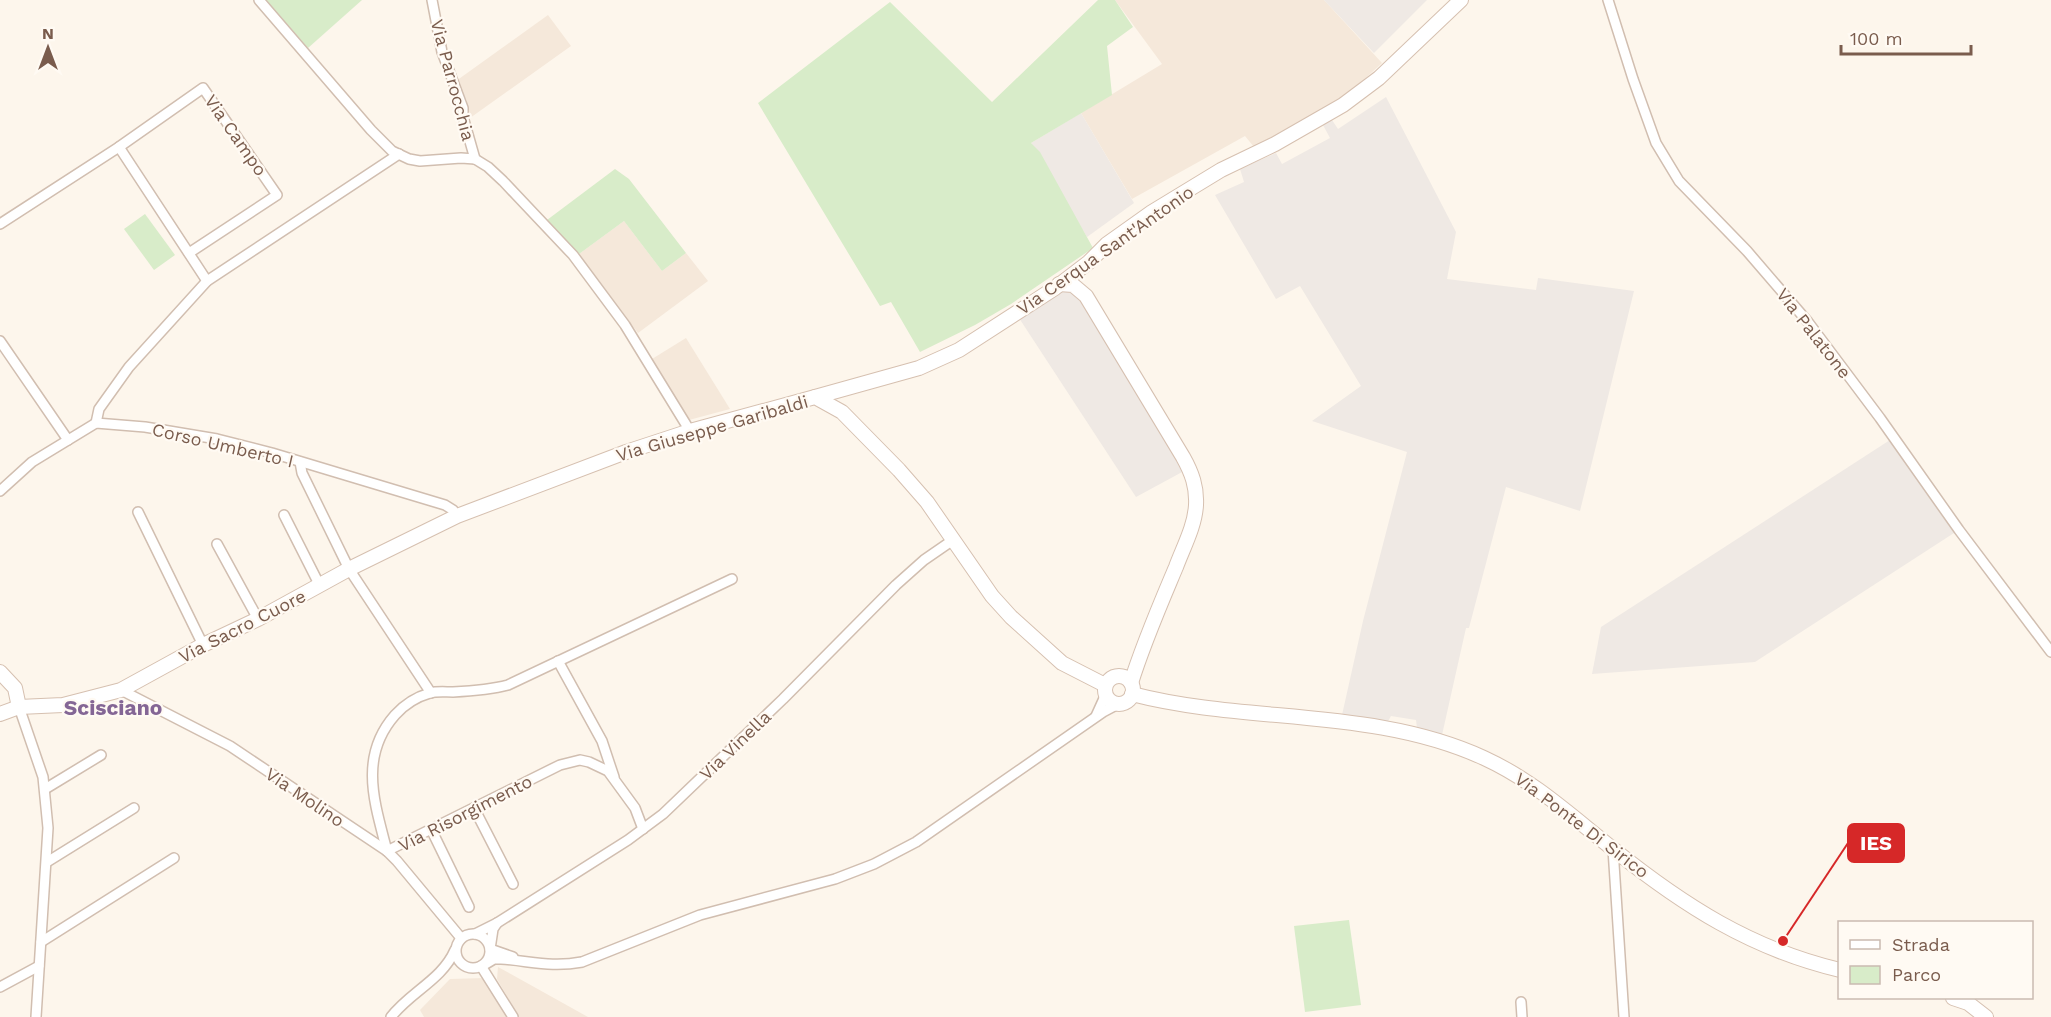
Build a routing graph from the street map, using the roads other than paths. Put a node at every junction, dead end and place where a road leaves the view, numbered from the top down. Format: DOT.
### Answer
graph roads {
  1 [pos="259,0"];
  2 [pos="432,0"];
  3 [pos="1461,0"];
  4 [pos="1608,0"];
  5 [pos="119,147"];
  6 [pos="399,154"];
  7 [pos="475,159"];
  8 [pos="0,224"];
  9 [pos="189,253"];
  10 [pos="1073,280"];
  11 [pos="207,281"];
  12 [pos="0,341"];
  13 [pos="815,397"];
  14 [pos="96,423"];
  15 [pos="690,431"];
  16 [pos="68,440"];
  17 [pos="300,462"];
  18 [pos="0,491"];
  19 [pos="138,512"];
  20 [pos="284,515"];
  21 [pos="457,516"];
  22 [pos="953,540"];
  23 [pos="217,544"];
  24 [pos="349,569"];
  25 [pos="732,579"];
  26 [pos="320,586"];
  27 [pos="258,619"];
  28 [pos="203,645"];
  29 [pos="2051,652"];
  30 [pos="1138,658"];
  31 [pos="558,660"];
  32 [pos="0,672"];
  33 [pos="1108,685"];
  34 [pos="1131,689"];
  35 [pos="121,690"];
  36 [pos="431,693"];
  37 [pos="1120,704"];
  38 [pos="19,707"];
  39 [pos="0,714"];
  40 [pos="1095,718"];
  41 [pos="101,754"];
  42 [pos="614,777"];
  43 [pos="45,789"];
  44 [pos="134,808"];
  45 [pos="474,808"];
  46 [pos="635,808"];
  47 [pos="656,819"];
  48 [pos="431,829"];
  49 [pos="643,829"];
  50 [pos="1612,849"];
  51 [pos="387,851"];
  52 [pos="174,858"];
  53 [pos="47,862"];
  54 [pos="513,884"];
  55 [pos="469,908"];
  56 [pos="497,923"];
  57 [pos="475,934"];
  58 [pos="461,939"];
  59 [pos="41,942"];
  60 [pos="490,949"];
  61 [pos="455,950"];
  62 [pos="528,963"];
  63 [pos="483,965"];
  64 [pos="39,966"];
  65 [pos="468,968"];
  66 [pos="1838,970"];
  67 [pos="436,976"];
  68 [pos="0,987"];
  69 [pos="1956,999"];
  70 [pos="1521,1002"];
  71 [pos="36,1017"];
  72 [pos="391,1017"];
  73 [pos="513,1017"];
  74 [pos="1522,1017"];
  75 [pos="1624,1017"];
  76 [pos="1986,1017"];
  1 -- 6 [label="street"];
  2 -- 7 [label="street, Via Parrocchia"];
  3 -- 10 [label="street, Via Cerqua Sant'Antonio"];
  4 -- 29 [label="street, Via Palatone"];
  5 -- 8 [label="street"];
  5 -- 9 [label="street"];
  5 -- 9 [label="street, Via Campo"];
  6 -- 7 [label="street"];
  6 -- 11 [label="street"];
  7 -- 15 [label="street"];
  9 -- 11 [label="street"];
  10 -- 13 [label="street, Via Cerqua Sant'Antonio"];
  10 -- 30 [label="street"];
  11 -- 14 [label="street"];
  12 -- 16 [label="street"];
  13 -- 15 [label="street, Via Giuseppe Garibaldi"];
  13 -- 22 [label="street, Via Giuseppe Garibaldi"];
  14 -- 16 [label="street"];
  14 -- 17 [label="street, Corso Umberto I"];
  15 -- 21 [label="street, Via Giuseppe Garibaldi"];
  16 -- 18 [label="street"];
  17 -- 21 [label="street, Corso Umberto I"];
  17 -- 24 [label="street"];
  19 -- 28 [label="street"];
  20 -- 26 [label="street"];
  21 -- 24 [label="street, Via Sacro Cuore"];
  22 -- 33 [label="street, Via Giuseppe Garibaldi"];
  22 -- 47 [label="street, Via Vinella"];
  23 -- 27 [label="street"];
  24 -- 26 [label="street, Via Sacro Cuore"];
  24 -- 36 [label="street"];
  25 -- 31 [label="street, Via Risorgimento"];
  26 -- 27 [label="street, Via Sacro Cuore"];
  27 -- 28 [label="street, Via Sacro Cuore"];
  28 -- 35 [label="street, Via Sacro Cuore"];
  30 -- 33 [label="street"];
  30 -- 34 [label="street"];
  31 -- 36 [label="street, Via Risorgimento"];
  31 -- 42 [label="street"];
  32 -- 38 [label="street"];
  33 -- 34 [label="street, Via Ponte Di Sirico"];
  33 -- 37 [label="street"];
  33 -- 40 [label="street"];
  34 -- 37 [label="street"];
  34 -- 50 [label="street, Via Ponte Di Sirico"];
  35 -- 38 [label="street, Via Sacro Cuore"];
  35 -- 51 [label="street, Via Molino"];
  36 -- 51 [label="street, Via Risorgimento"];
  37 -- 40 [label="street"];
  38 -- 39 [label="street, Via Sacro Cuore"];
  38 -- 43 [label="street"];
  40 -- 62 [label="street"];
  41 -- 43 [label="street"];
  42 -- 45 [label="street, Via Risorgimento"];
  42 -- 46 [label="street, Via Risorgimento"];
  43 -- 53 [label="street"];
  44 -- 53 [label="street"];
  45 -- 48 [label="street, Via Risorgimento"];
  45 -- 54 [label="street"];
  46 -- 47 [label="street"];
  46 -- 49 [label="street"];
  47 -- 49 [label="street, Via Vinella"];
  48 -- 51 [label="street, Via Risorgimento"];
  48 -- 55 [label="street"];
  49 -- 56 [label="street, Via Vinella"];
  50 -- 66 [label="street, Via Ponte Di Sirico"];
  50 -- 75 [label="street"];
  51 -- 58 [label="street, Via Molino"];
  52 -- 59 [label="street"];
  53 -- 59 [label="street"];
  56 -- 57 [label="street, Via Vinella"];
  56 -- 60 [label="street"];
  57 -- 58 [label="street"];
  57 -- 60 [label="street"];
  58 -- 61 [label="street"];
  59 -- 64 [label="street"];
  60 -- 62 [label="street"];
  60 -- 63 [label="street"];
  61 -- 65 [label="street"];
  61 -- 67 [label="street"];
  62 -- 63 [label="street"];
  63 -- 65 [label="street"];
  63 -- 73 [label="street"];
  64 -- 68 [label="street"];
  64 -- 71 [label="street"];
  65 -- 67 [label="street"];
  67 -- 72 [label="street"];
  69 -- 76 [label="street"];
  70 -- 74 [label="street"];
}
